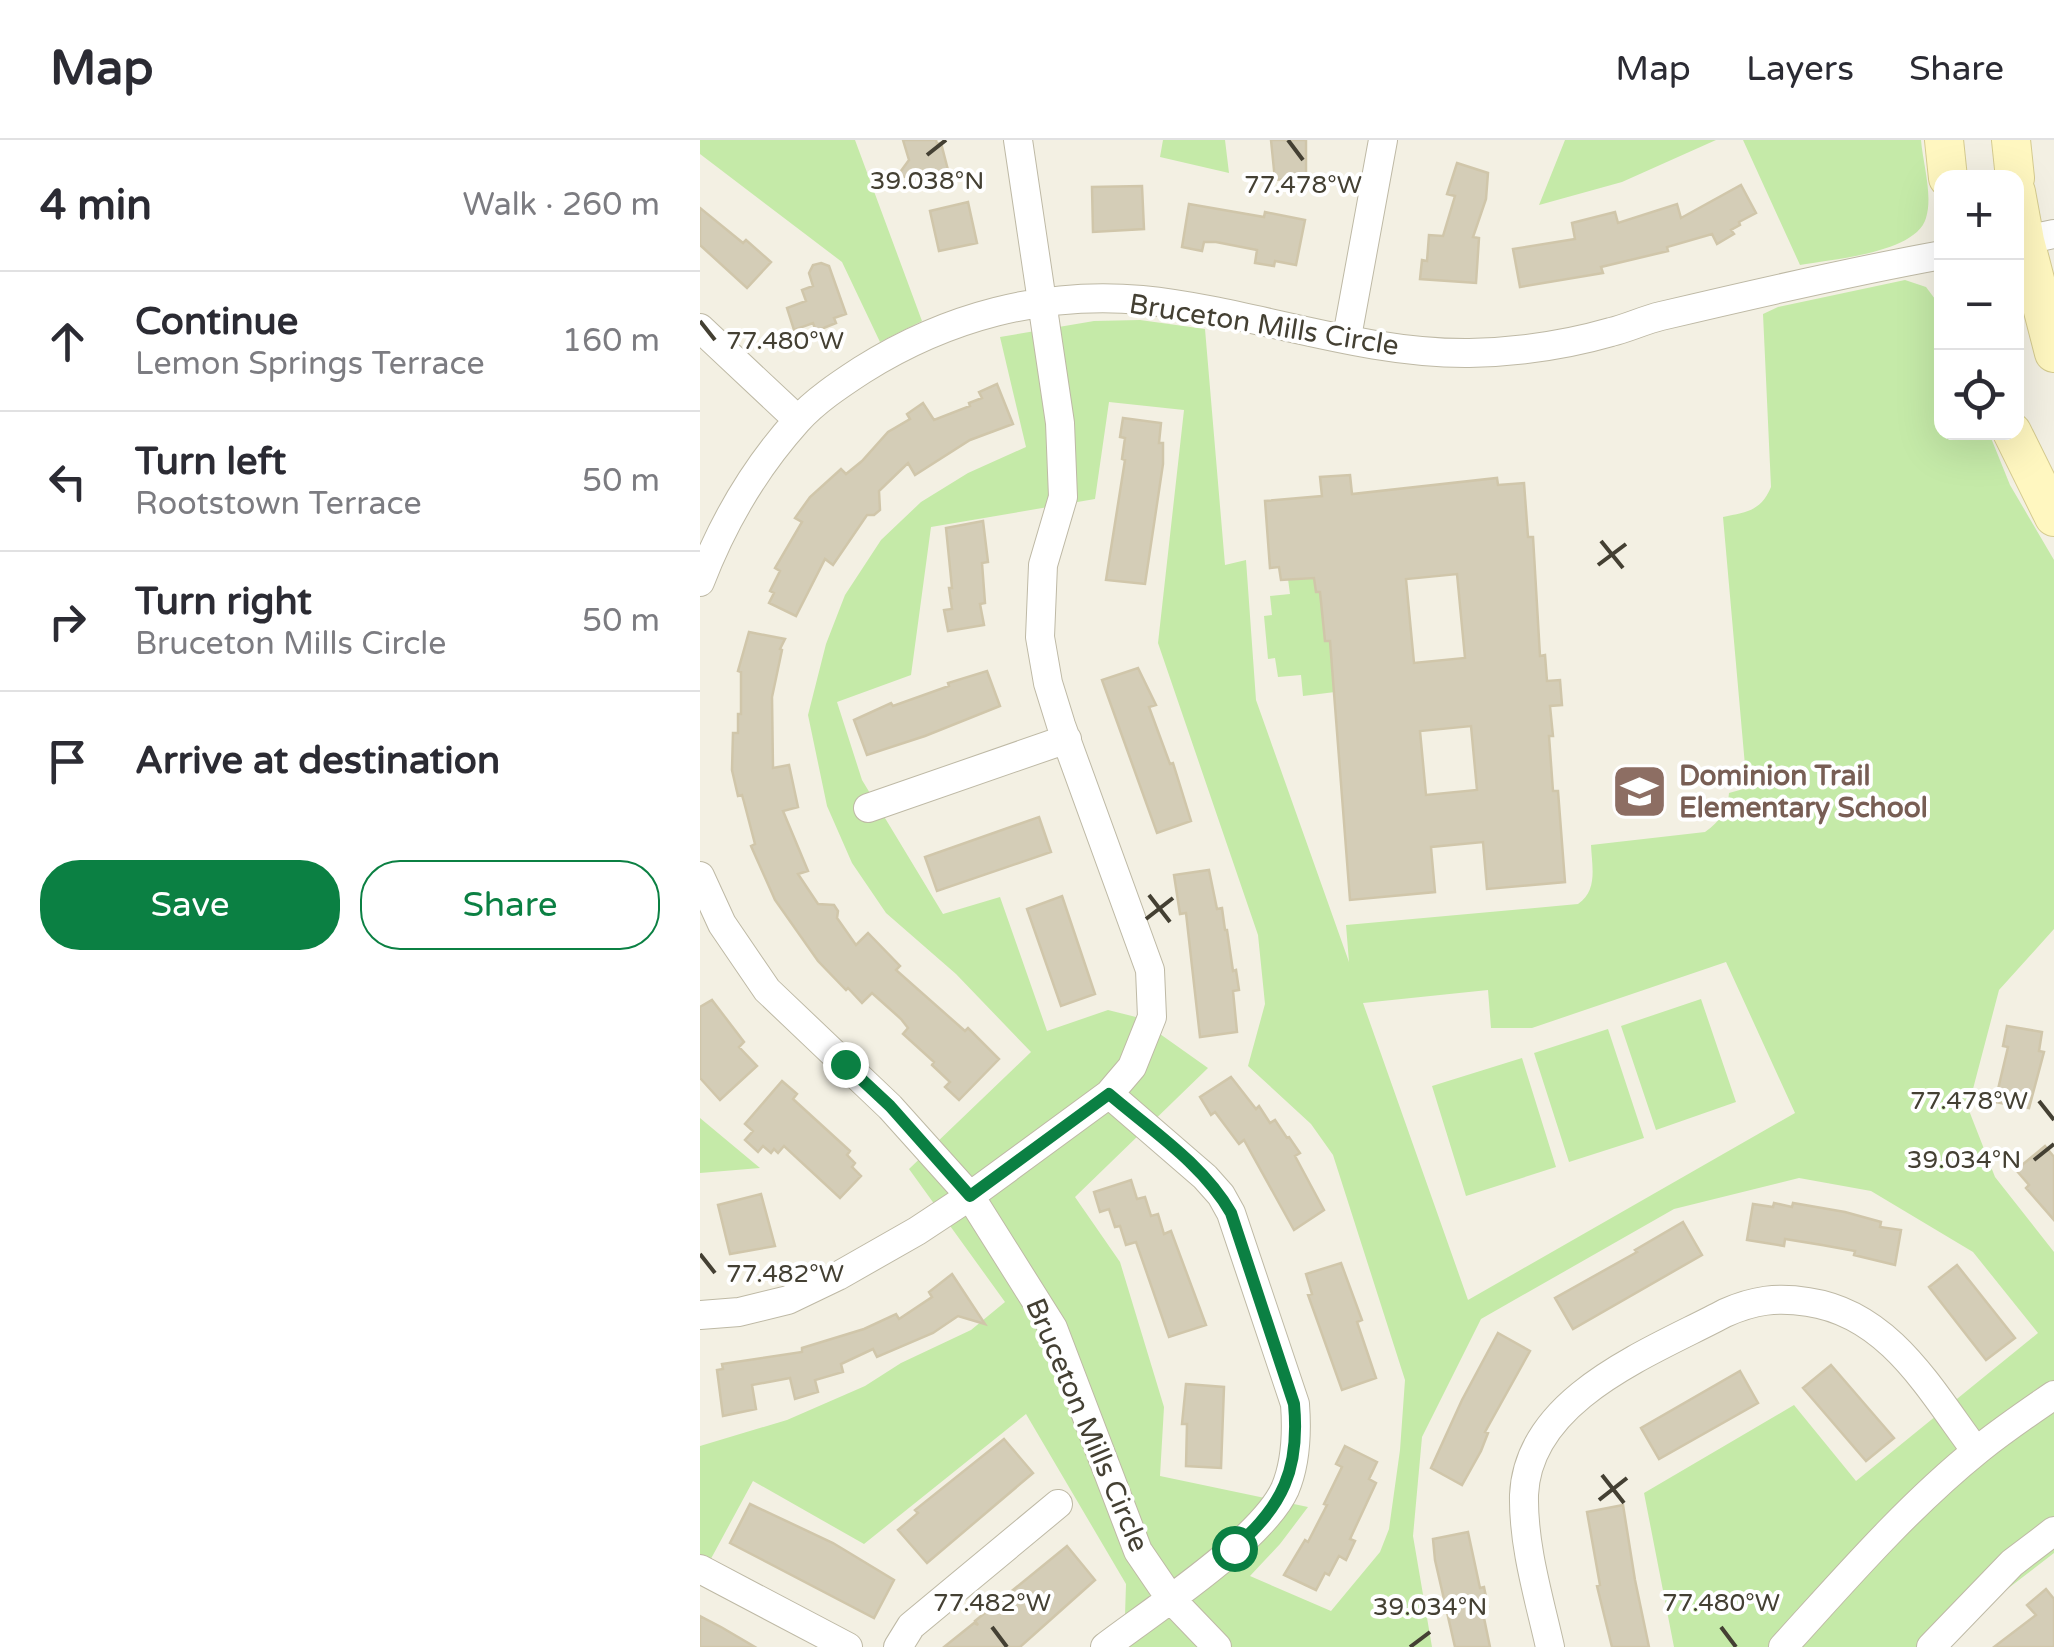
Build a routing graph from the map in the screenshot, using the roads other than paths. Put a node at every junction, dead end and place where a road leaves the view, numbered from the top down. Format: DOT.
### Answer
graph roads {
  1 [pos="1018,140"];
  2 [pos="1383,140"];
  3 [pos="1944,140"];
  4 [pos="2012,140"];
  5 [pos="1947,170"];
  6 [pos="2014,170"];
  7 [pos="2032,239"];
  8 [pos="1934,257"];
  9 [pos="1043,301"];
  10 [pos="700,328"];
  11 [pos="1347,337"];
  12 [pos="2054,353"];
  13 [pos="798,420"];
  14 [pos="2016,440"];
  15 [pos="2054,517"];
  16 [pos="700,582"];
  17 [pos="1067,738"];
  18 [pos="868,808"];
  19 [pos="700,876"];
  20 [pos="1109,1094"];
  21 [pos="970,1196"];
  22 [pos="700,1315"];
  23 [pos="2054,1395"];
  24 [pos="1976,1451"];
  25 [pos="1058,1504"];
  26 [pos="2054,1531"];
  27 [pos="700,1569"];
  28 [pos="1170,1598"];
  29 [pos="848,1647"];
  30 [pos="898,1647"];
  31 [pos="1105,1647"];
  32 [pos="1217,1647"];
  33 [pos="1550,1647"];
  34 [pos="1783,1647"];
  35 [pos="1932,1647"];
  1 -- 9 [label="street"];
  2 -- 11 [label="street"];
  3 -- 5 [label="main road"];
  4 -- 6 [label="main road"];
  7 -- 12 [label="main road"];
  8 -- 11 [label="street, Bruceton Mills Circle"];
  9 -- 11 [label="street, Bruceton Mills Circle"];
  9 -- 13 [label="street, Bruceton Mills Circle"];
  9 -- 17 [label="street"];
  10 -- 13 [label="street"];
  13 -- 16 [label="street, Bruceton Mills Circle"];
  14 -- 15 [label="main road"];
  17 -- 18 [label="street"];
  17 -- 20 [label="street"];
  19 -- 21 [label="street, Bruceton Mills Circle"];
  20 -- 21 [label="street"];
  20 -- 28 [label="street"];
  21 -- 22 [label="street"];
  21 -- 28 [label="street, Bruceton Mills Circle"];
  23 -- 24 [label="street"];
  24 -- 33 [label="street"];
  24 -- 34 [label="street"];
  25 -- 30 [label="street"];
  26 -- 35 [label="street"];
  27 -- 29 [label="street"];
  28 -- 31 [label="street"];
  28 -- 32 [label="street, Bruceton Mills Circle"];
}
